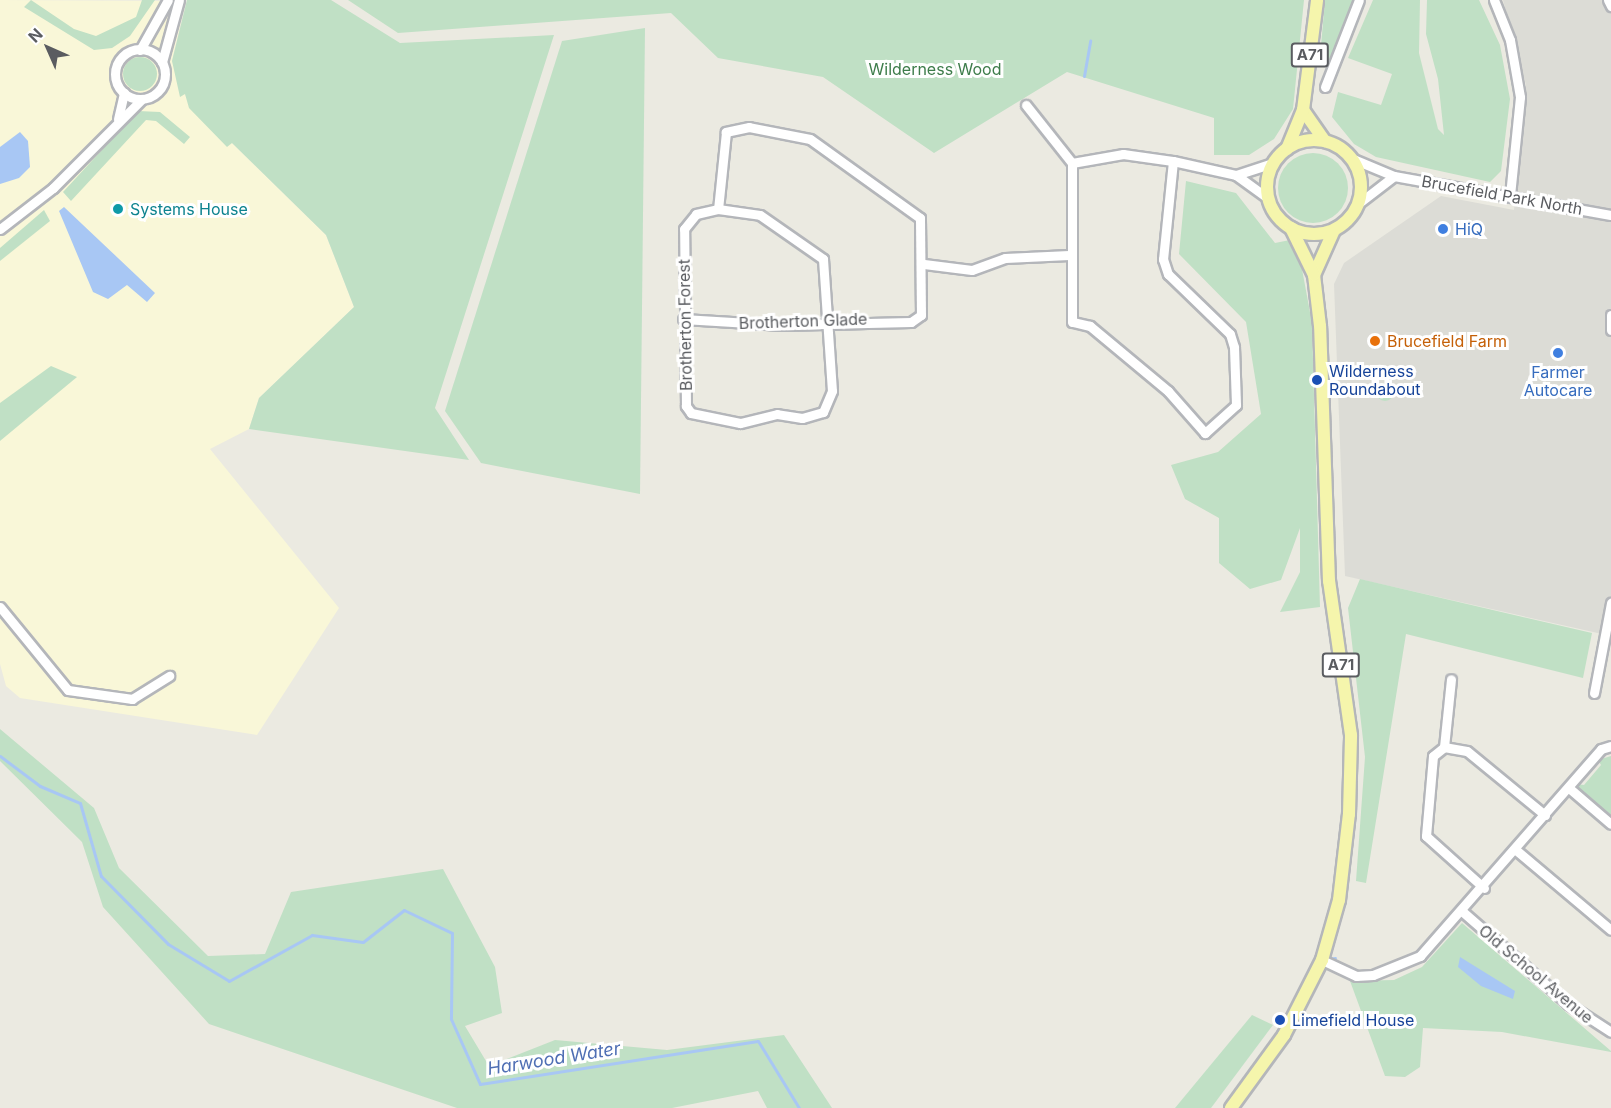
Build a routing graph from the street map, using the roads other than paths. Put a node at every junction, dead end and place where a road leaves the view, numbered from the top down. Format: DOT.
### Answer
graph roads {
  1 [pos="168,0"];
  2 [pos="179,0"];
  3 [pos="1317,0"];
  4 [pos="1359,0"];
  5 [pos="1494,0"];
  6 [pos="1608,0"];
  7 [pos="1611,6"];
  8 [pos="140,50"];
  9 [pos="162,62"];
  10 [pos="1325,87"];
  11 [pos="124,93"];
  12 [pos="142,99"];
  13 [pos="1026,105"];
  14 [pos="1303,110"];
  15 [pos="117,121"];
  16 [pos="1059,128"];
  17 [pos="1048,133"];
  18 [pos="1325,141"];
  19 [pos="1287,148"];
  20 [pos="1353,159"];
  21 [pos="1173,161"];
  22 [pos="1072,163"];
  23 [pos="1274,163"];
  24 [pos="1236,175"];
  25 [pos="1394,176"];
  26 [pos="1510,195"];
  27 [pos="1269,198"];
  28 [pos="1359,203"];
  29 [pos="718,209"];
  30 [pos="1611,215"];
  31 [pos="1291,228"];
  32 [pos="0,230"];
  33 [pos="1334,230"];
  34 [pos="1069,255"];
  35 [pos="924,264"];
  36 [pos="1314,275"];
  37 [pos="1611,315"];
  38 [pos="683,318"];
  39 [pos="830,322"];
  40 [pos="1611,330"];
  41 [pos="1611,603"];
  42 [pos="0,607"];
  43 [pos="169,676"];
  44 [pos="1451,679"];
  45 [pos="1594,693"];
  46 [pos="1611,746"];
  47 [pos="1444,747"];
  48 [pos="1569,788"];
  49 [pos="1545,815"];
  50 [pos="1611,824"];
  51 [pos="1516,850"];
  52 [pos="1484,888"];
  53 [pos="1464,912"];
  54 [pos="1611,930"];
  55 [pos="1322,960"];
  56 [pos="1611,1032"];
  57 [pos="1231,1108"];
  1 -- 8 [label="street"];
  2 -- 9 [label="street"];
  3 -- 14 [label="main road, A71"];
  4 -- 10 [label="street"];
  5 -- 26 [label="street"];
  6 -- 7 [label="street"];
  8 -- 9 [label="street"];
  8 -- 11 [label="street"];
  9 -- 12 [label="street"];
  11 -- 12 [label="street"];
  11 -- 15 [label="street"];
  12 -- 15 [label="street"];
  13 -- 17 [label="street"];
  14 -- 18 [label="main road"];
  14 -- 19 [label="main road, A71"];
  15 -- 32 [label="street"];
  16 -- 17 [label="street"];
  17 -- 22 [label="street"];
  18 -- 19 [label="main road"];
  18 -- 20 [label="main road"];
  19 -- 23 [label="main road, A71"];
  20 -- 25 [label="street, Brucefield Park North"];
  20 -- 28 [label="main road"];
  21 -- 22 [label="street"];
  21 -- 24 [label="street"];
  21 -- 34 [label="street"];
  22 -- 34 [label="street"];
  23 -- 24 [label="street"];
  23 -- 27 [label="main road"];
  24 -- 27 [label="street"];
  25 -- 26 [label="street, Brucefield Park North"];
  25 -- 28 [label="street"];
  26 -- 30 [label="street, Brucefield Park North"];
  27 -- 31 [label="main road, A71"];
  28 -- 33 [label="main road, A71"];
  29 -- 35 [label="street"];
  29 -- 38 [label="street, Brotherton Forest"];
  29 -- 39 [label="street"];
  31 -- 33 [label="main road"];
  31 -- 36 [label="main road, A71"];
  33 -- 36 [label="main road, A71"];
  34 -- 35 [label="street"];
  35 -- 39 [label="street, Brotherton Glade"];
  36 -- 55 [label="main road, A71"];
  37 -- 40 [label="street"];
  38 -- 39 [label="street, Brotherton Glade"];
  38 -- 39 [label="street, Brotherton Forest"];
  41 -- 45 [label="street"];
  42 -- 43 [label="street"];
  44 -- 47 [label="street"];
  46 -- 48 [label="street, Old School Avenue"];
  47 -- 49 [label="street"];
  47 -- 52 [label="street"];
  48 -- 49 [label="street, Old School Avenue"];
  48 -- 50 [label="street"];
  49 -- 51 [label="street, Old School Avenue"];
  51 -- 52 [label="street, Old School Avenue"];
  51 -- 54 [label="street"];
  52 -- 53 [label="street, Old School Avenue"];
  53 -- 55 [label="street, Old School Avenue"];
  53 -- 56 [label="street, Old School Avenue"];
  55 -- 57 [label="main road, A71"];
}
